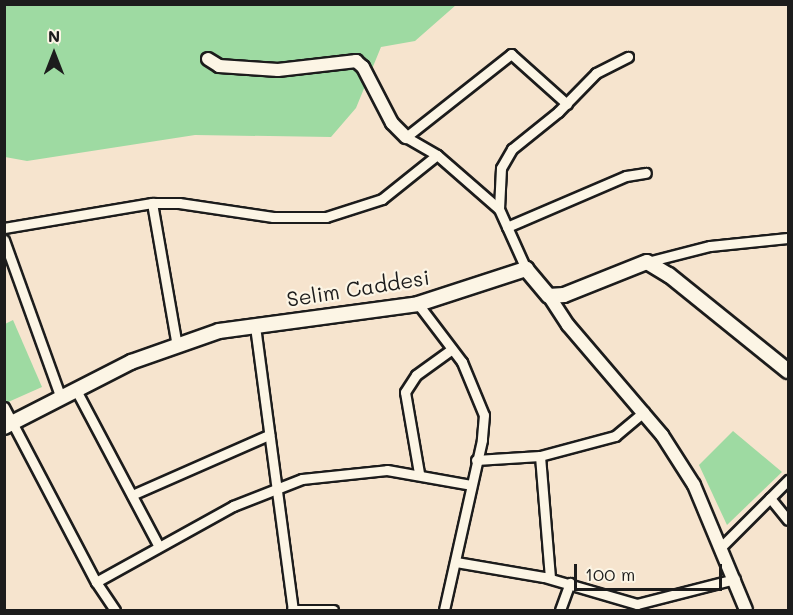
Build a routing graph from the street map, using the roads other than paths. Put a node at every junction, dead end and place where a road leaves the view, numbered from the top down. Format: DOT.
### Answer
graph roads {
  1 [pos="628,57"];
  2 [pos="208,59"];
  3 [pos="567,104"];
  4 [pos="406,137"];
  5 [pos="437,155"];
  6 [pos="646,173"];
  7 [pos="152,203"];
  8 [pos="499,209"];
  9 [pos="507,227"];
  10 [pos="4,228"];
  11 [pos="789,238"];
  12 [pos="4,240"];
  13 [pos="647,262"];
  14 [pos="526,269"];
  15 [pos="549,296"];
  16 [pos="418,304"];
  17 [pos="255,326"];
  18 [pos="177,346"];
  19 [pos="452,349"];
  20 [pos="789,371"];
  21 [pos="76,390"];
  22 [pos="61,398"];
  23 [pos="4,406"];
  24 [pos="644,412"];
  25 [pos="8,425"];
  26 [pos="269,435"];
  27 [pos="540,456"];
  28 [pos="476,460"];
  29 [pos="419,473"];
  30 [pos="789,480"];
  31 [pos="471,485"];
  32 [pos="276,491"];
  33 [pos="132,495"];
  34 [pos="770,498"];
  35 [pos="789,520"];
  36 [pos="158,546"];
  37 [pos="721,547"];
  38 [pos="456,562"];
  39 [pos="550,578"];
  40 [pos="735,579"];
  41 [pos="96,582"];
  42 [pos="570,583"];
  43 [pos="614,600"];
  44 [pos="638,607"];
  45 [pos="115,610"];
  46 [pos="293,610"];
  47 [pos="333,610"];
  48 [pos="444,610"];
  49 [pos="560,610"];
  50 [pos="610,610"];
  51 [pos="746,610"];
  1 -- 3 [label="street"];
  2 -- 4 [label="street"];
  3 -- 4 [label="street"];
  3 -- 8 [label="street"];
  4 -- 5 [label="street"];
  5 -- 7 [label="street"];
  5 -- 8 [label="street"];
  6 -- 9 [label="street"];
  7 -- 10 [label="street"];
  7 -- 18 [label="street"];
  8 -- 9 [label="street"];
  9 -- 14 [label="street"];
  11 -- 13 [label="street"];
  12 -- 22 [label="street"];
  13 -- 15 [label="main road"];
  13 -- 20 [label="main road"];
  14 -- 15 [label="main road"];
  14 -- 16 [label="main road, Selim Caddesi"];
  15 -- 24 [label="street"];
  16 -- 17 [label="main road, Selim Caddesi"];
  16 -- 19 [label="street"];
  17 -- 18 [label="main road, Selim Caddesi"];
  17 -- 26 [label="street"];
  18 -- 21 [label="main road, Selim Caddesi"];
  19 -- 28 [label="street"];
  19 -- 29 [label="street"];
  21 -- 22 [label="main road, Selim Caddesi"];
  21 -- 33 [label="street"];
  22 -- 25 [label="main road, Selim Caddesi"];
  23 -- 25 [label="street"];
  24 -- 27 [label="street"];
  24 -- 37 [label="street"];
  25 -- 41 [label="street"];
  26 -- 32 [label="street"];
  26 -- 33 [label="street"];
  27 -- 28 [label="street"];
  27 -- 39 [label="street"];
  28 -- 31 [label="street"];
  29 -- 31 [label="street"];
  29 -- 32 [label="street"];
  30 -- 34 [label="street"];
  31 -- 38 [label="street"];
  32 -- 36 [label="street"];
  32 -- 46 [label="street"];
  33 -- 36 [label="street"];
  34 -- 35 [label="street"];
  34 -- 37 [label="street"];
  36 -- 41 [label="street"];
  37 -- 40 [label="street"];
  38 -- 39 [label="street"];
  38 -- 48 [label="street"];
  39 -- 42 [label="street"];
  40 -- 44 [label="street"];
  40 -- 51 [label="street"];
  41 -- 45 [label="street"];
  42 -- 43 [label="street"];
  42 -- 49 [label="street"];
  43 -- 44 [label="street"];
  43 -- 50 [label="street"];
  46 -- 47 [label="street"];
}
